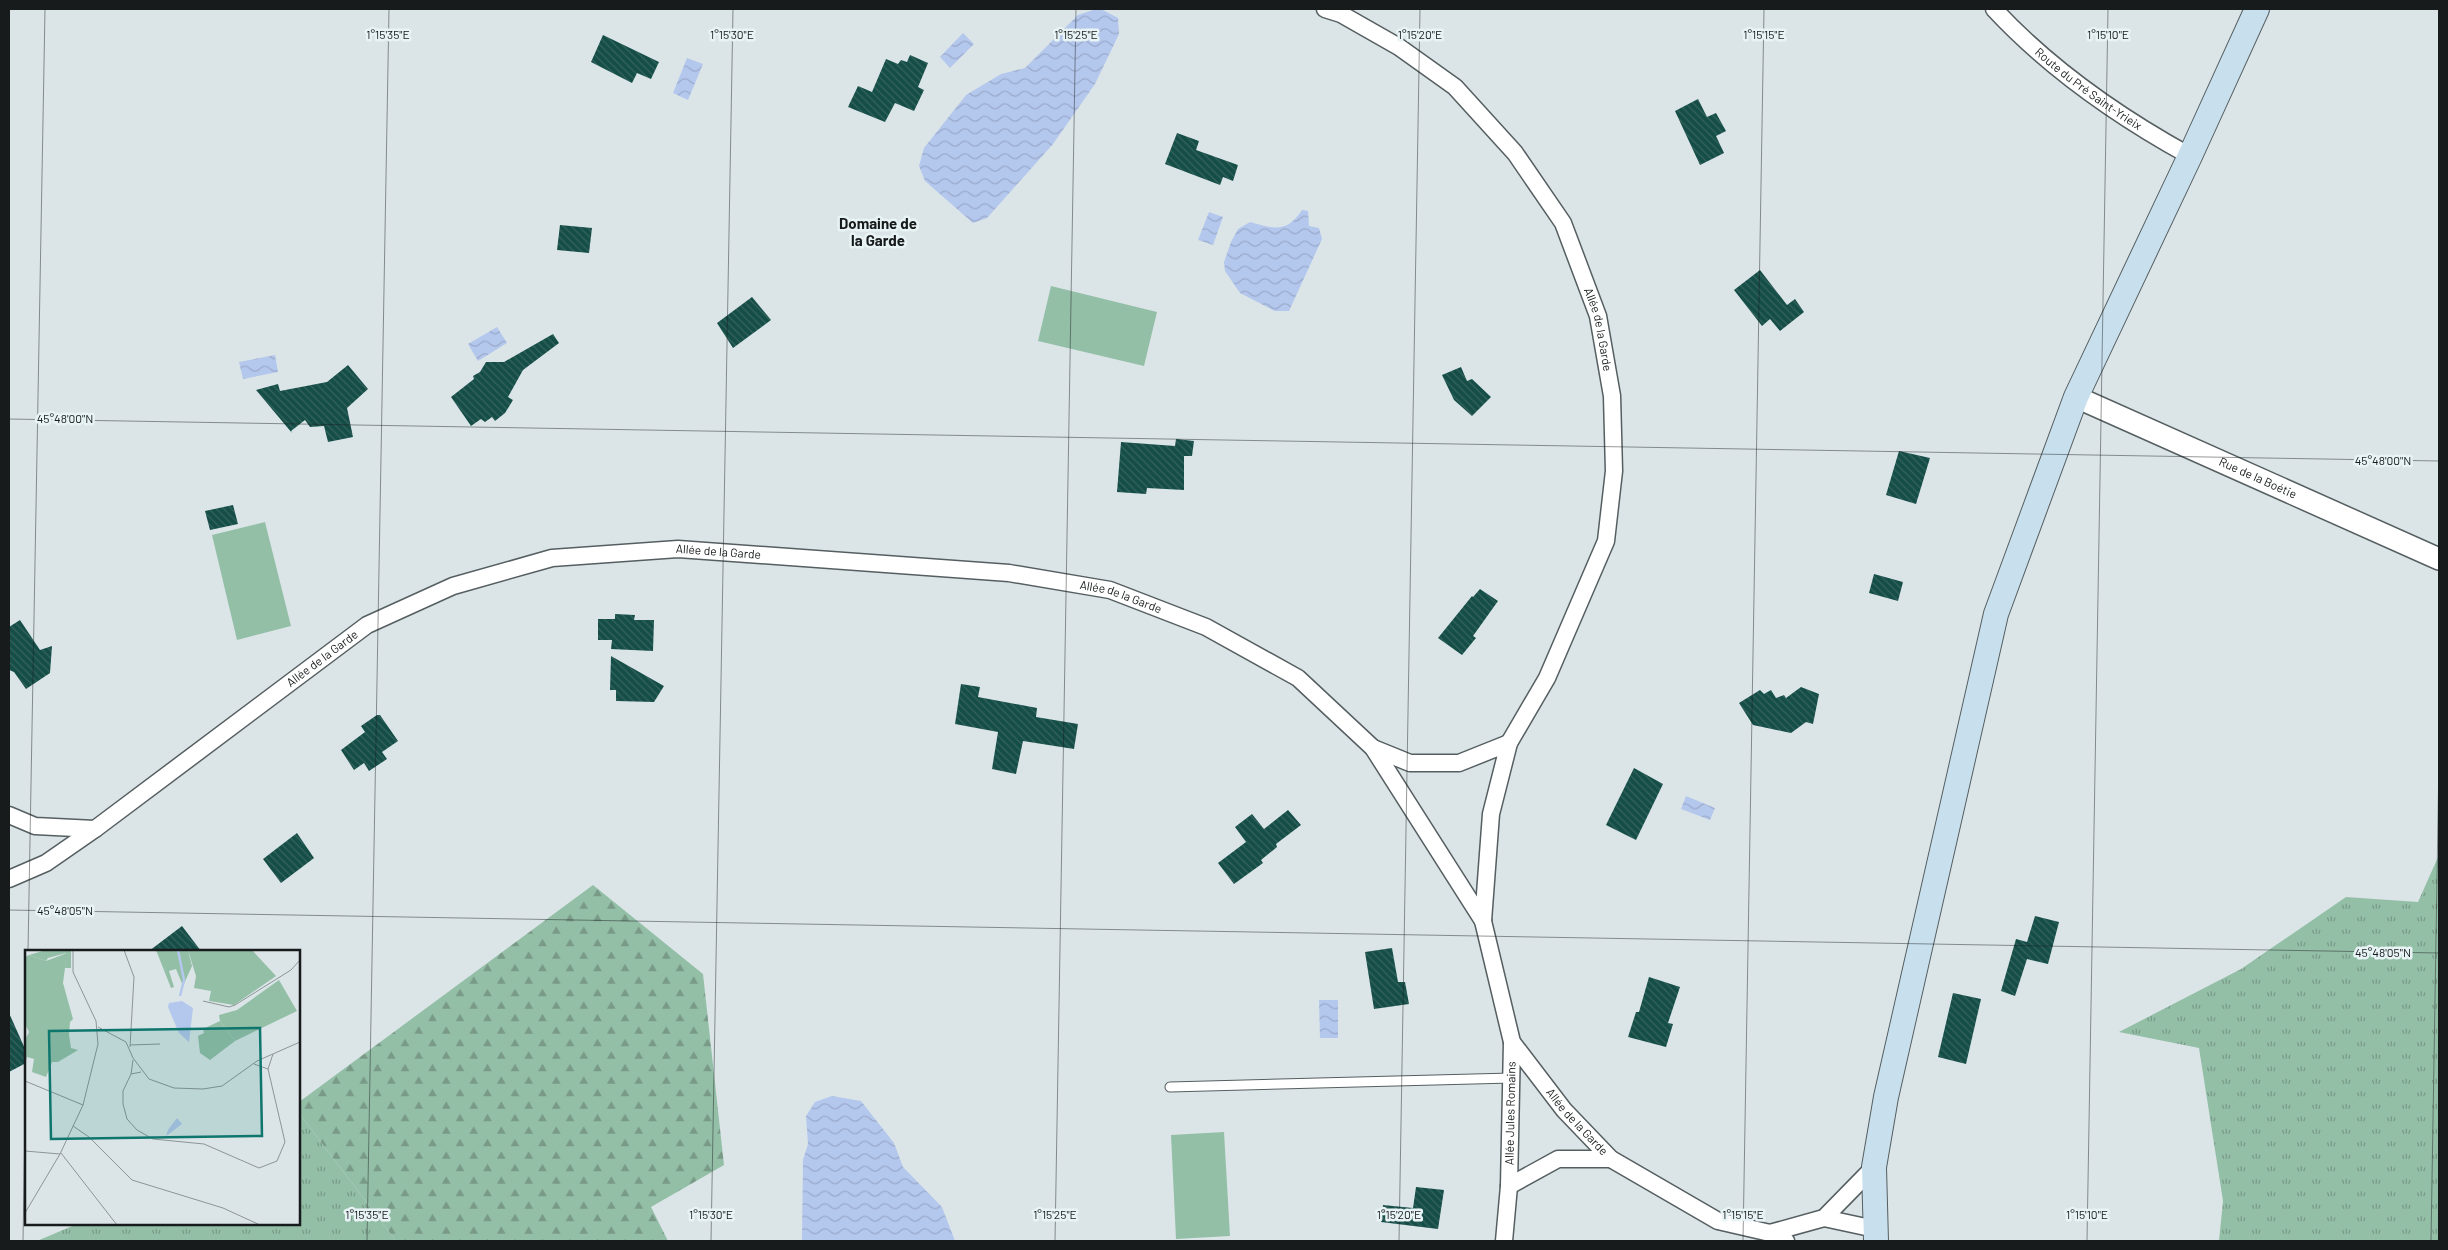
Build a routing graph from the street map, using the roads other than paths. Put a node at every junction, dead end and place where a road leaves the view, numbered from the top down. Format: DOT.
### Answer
graph roads {
  1 [pos="1325,9"];
  2 [pos="1994,9"];
  3 [pos="2257,9"];
  4 [pos="2190,156"];
  5 [pos="2076,397"];
  6 [pos="2439,559"];
  7 [pos="1509,742"];
  8 [pos="1373,748"];
  9 [pos="9,815"];
  10 [pos="95,829"];
  11 [pos="9,879"];
  12 [pos="1483,921"];
  13 [pos="1512,1042"];
  14 [pos="1512,1078"];
  15 [pos="1170,1087"];
  16 [pos="1611,1159"];
  17 [pos="1874,1167"];
  18 [pos="1509,1186"];
  19 [pos="1824,1218"];
  20 [pos="1770,1232"];
  21 [pos="1875,1235"];
  22 [pos="1504,1241"];
  23 [pos="1786,1241"];
  1 -- 7 [label="street, Allée de la Garde"];
  2 -- 4 [label="street, Route du Pré Saint-Yrieix"];
  3 -- 4 [label="main road"];
  4 -- 5 [label="main road"];
  5 -- 6 [label="street, Rue de la Boétie"];
  5 -- 17 [label="main road"];
  7 -- 8 [label="street, Allée de la Garde"];
  7 -- 12 [label="street, Allée de la Garde"];
  8 -- 10 [label="street, Allée de la Garde"];
  8 -- 12 [label="street, Allée de la Garde"];
  9 -- 10 [label="street"];
  10 -- 11 [label="street, Allée de la Garde"];
  12 -- 13 [label="street, Allée de la Garde"];
  13 -- 14 [label="street, Allée Jules Romains"];
  13 -- 16 [label="street, Allée de la Garde"];
  14 -- 15 [label="lane"];
  14 -- 18 [label="street, Allée Jules Romains"];
  16 -- 18 [label="street, Allée Jules Romains"];
  16 -- 20 [label="street, Allée de la Garde"];
  17 -- 19 [label="street"];
  17 -- 21 [label="main road"];
  18 -- 22 [label="street, Allée Jules Romains"];
  19 -- 20 [label="street, Allée de la Garde"];
  19 -- 21 [label="street, Allée de la Garde"];
  20 -- 23 [label="street, Allée de la Garde"];
}
